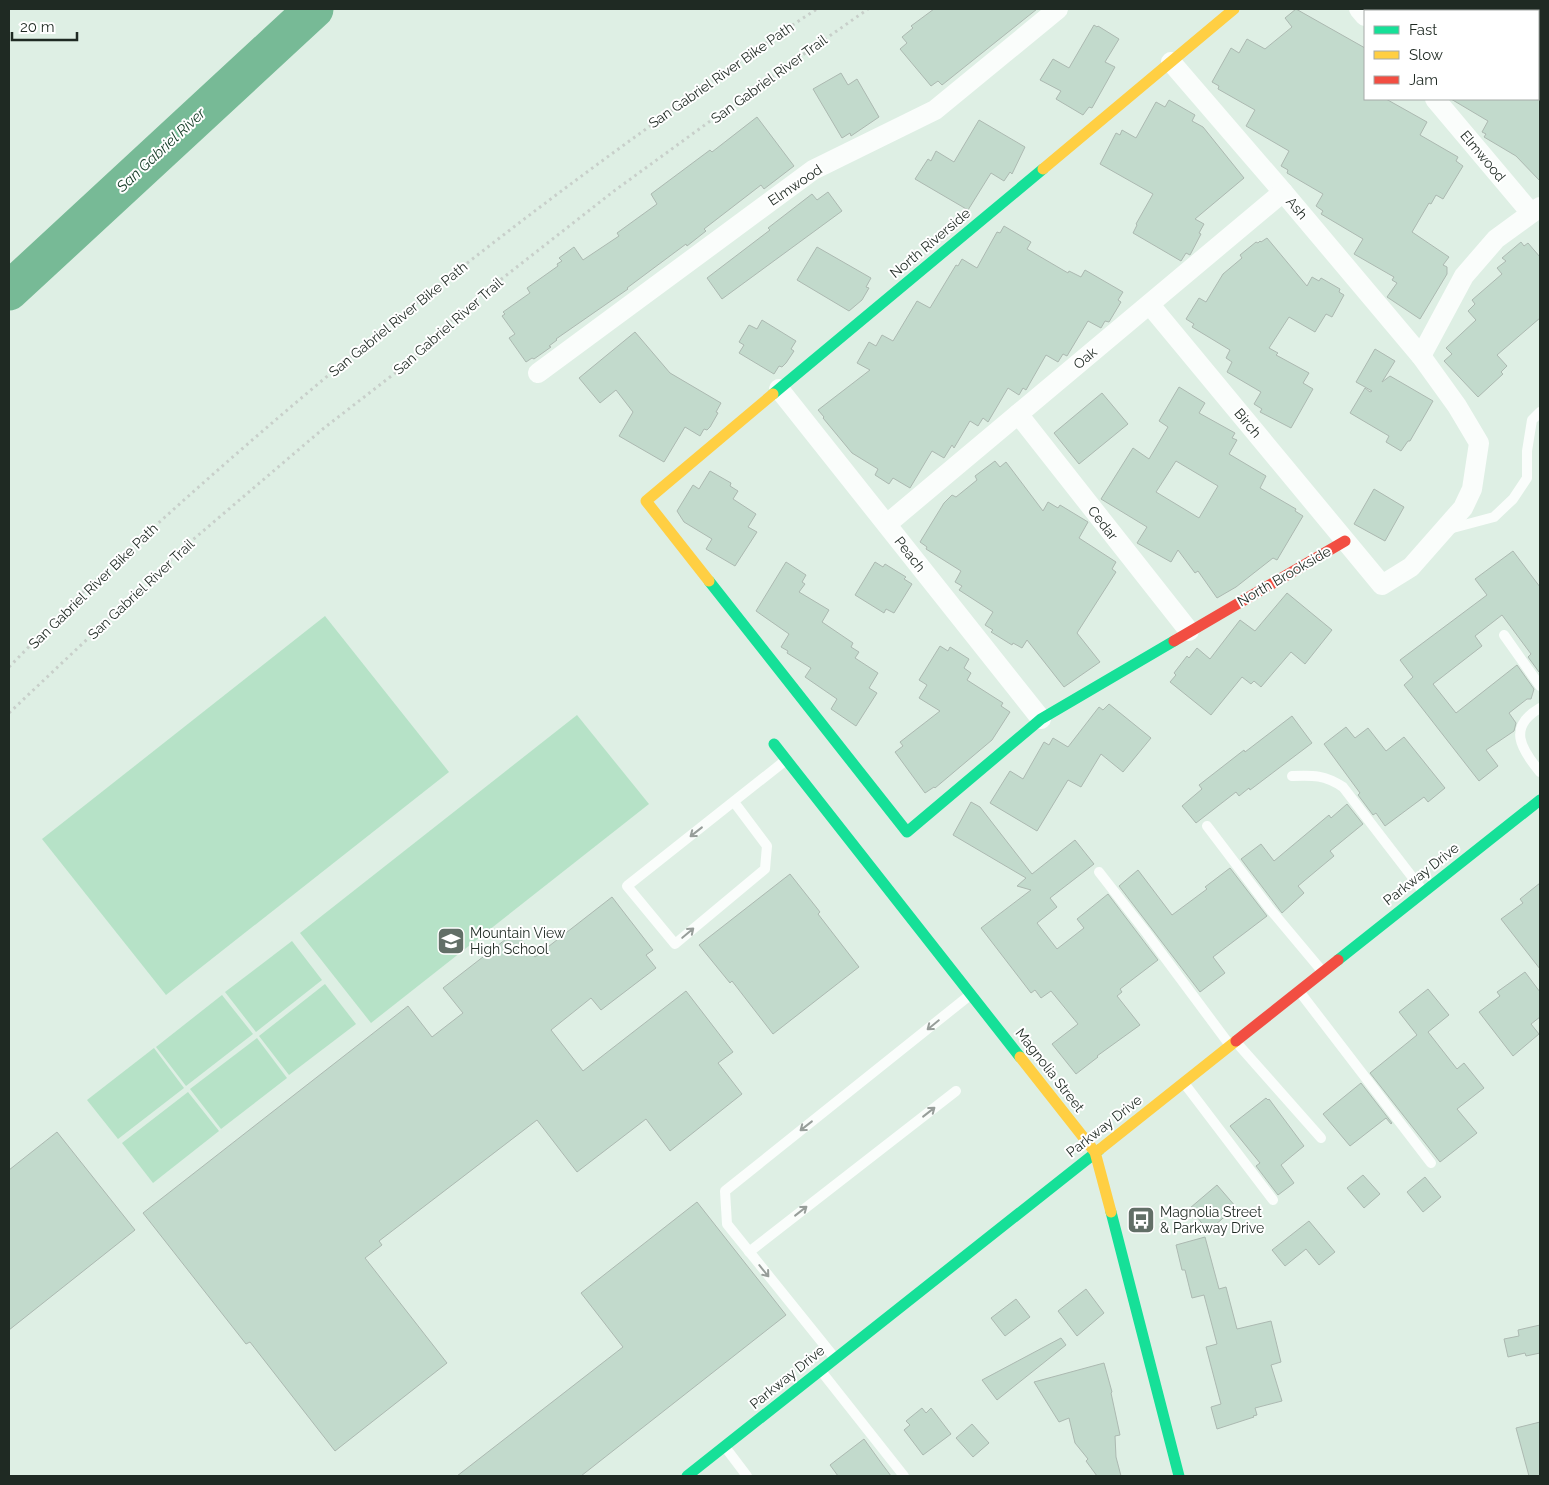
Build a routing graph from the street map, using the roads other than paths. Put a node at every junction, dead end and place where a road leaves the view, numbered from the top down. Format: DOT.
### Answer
graph roads {
  1 [pos="1058,9"];
  2 [pos="1234,9"];
  3 [pos="1171,62"];
  4 [pos="1436,100"];
  5 [pos="1283,192"];
  6 [pos="1535,210"];
  7 [pos="1150,305"];
  8 [pos="1421,356"];
  9 [pos="538,373"];
  10 [pos="780,389"];
  11 [pos="1540,412"];
  12 [pos="1018,414"];
  13 [pos="887,524"];
  14 [pos="1443,531"];
  15 [pos="1346,541"];
  16 [pos="1188,632"];
  17 [pos="1504,635"];
  18 [pos="1540,686"];
  19 [pos="1540,708"];
  20 [pos="1041,719"];
  21 [pos="774,744"];
  22 [pos="786,760"];
  23 [pos="1540,772"];
  24 [pos="1292,776"];
  25 [pos="1540,800"];
  26 [pos="734,802"];
  27 [pos="1207,826"];
  28 [pos="907,832"];
  29 [pos="1099,872"];
  30 [pos="1424,892"];
  31 [pos="1322,972"];
  32 [pos="1299,991"];
  33 [pos="971,995"];
  34 [pos="1233,1043"];
  35 [pos="1184,1082"];
  36 [pos="956,1091"];
  37 [pos="1321,1138"];
  38 [pos="1095,1152"];
  39 [pos="1431,1163"];
  40 [pos="1274,1200"];
  41 [pos="749,1252"];
  42 [pos="835,1358"];
  43 [pos="820,1370"];
  44 [pos="724,1447"];
  45 [pos="687,1476"];
  46 [pos="747,1476"];
  47 [pos="904,1476"];
  48 [pos="1179,1476"];
  1 -- 9 [label="street, Elmwood"];
  2 -- 3 [label="street, North Riverside"];
  3 -- 5 [label="street, Ash"];
  3 -- 10 [label="street, North Riverside"];
  4 -- 6 [label="street, Elmwood"];
  5 -- 7 [label="street, Oak"];
  5 -- 8 [label="street, Ash"];
  6 -- 8 [label="street"];
  7 -- 12 [label="street, Oak"];
  7 -- 15 [label="street, Birch"];
  8 -- 14 [label="street, North Brookside"];
  10 -- 13 [label="street, Peach"];
  10 -- 28 [label="street, North Riverside"];
  11 -- 14 [label="lane"];
  12 -- 13 [label="street, Oak"];
  12 -- 16 [label="street, Cedar"];
  13 -- 20 [label="street, Peach"];
  14 -- 15 [label="street, North Brookside"];
  15 -- 16 [label="street, North Brookside"];
  16 -- 20 [label="street, North Brookside"];
  17 -- 18 [label="lane"];
  19 -- 23 [label="lane"];
  20 -- 28 [label="street, North Brookside"];
  21 -- 22 [label="street, Magnolia Street"];
  22 -- 26 [label="lane"];
  22 -- 33 [label="street, Magnolia Street"];
  24 -- 30 [label="lane"];
  25 -- 30 [label="street, Parkway Drive"];
  26 -- 26 [label="lane, one-way"];
  27 -- 31 [label="lane"];
  29 -- 34 [label="lane"];
  30 -- 31 [label="street, Parkway Drive"];
  31 -- 32 [label="street, Parkway Drive"];
  32 -- 34 [label="street, Parkway Drive"];
  32 -- 39 [label="lane"];
  33 -- 38 [label="street, Magnolia Street"];
  33 -- 41 [label="lane, one-way"];
  34 -- 35 [label="street, Parkway Drive"];
  34 -- 37 [label="lane"];
  35 -- 38 [label="street, Parkway Drive"];
  35 -- 40 [label="lane"];
  41 -- 36 [label="lane, one-way"];
  38 -- 42 [label="street, Parkway Drive"];
  38 -- 48 [label="street, Magnolia Street"];
  41 -- 42 [label="lane, one-way"];
  42 -- 43 [label="street, Parkway Drive"];
  43 -- 44 [label="street, Parkway Drive"];
  43 -- 47 [label="lane"];
  44 -- 45 [label="street, Parkway Drive"];
  44 -- 46 [label="lane"];
}
